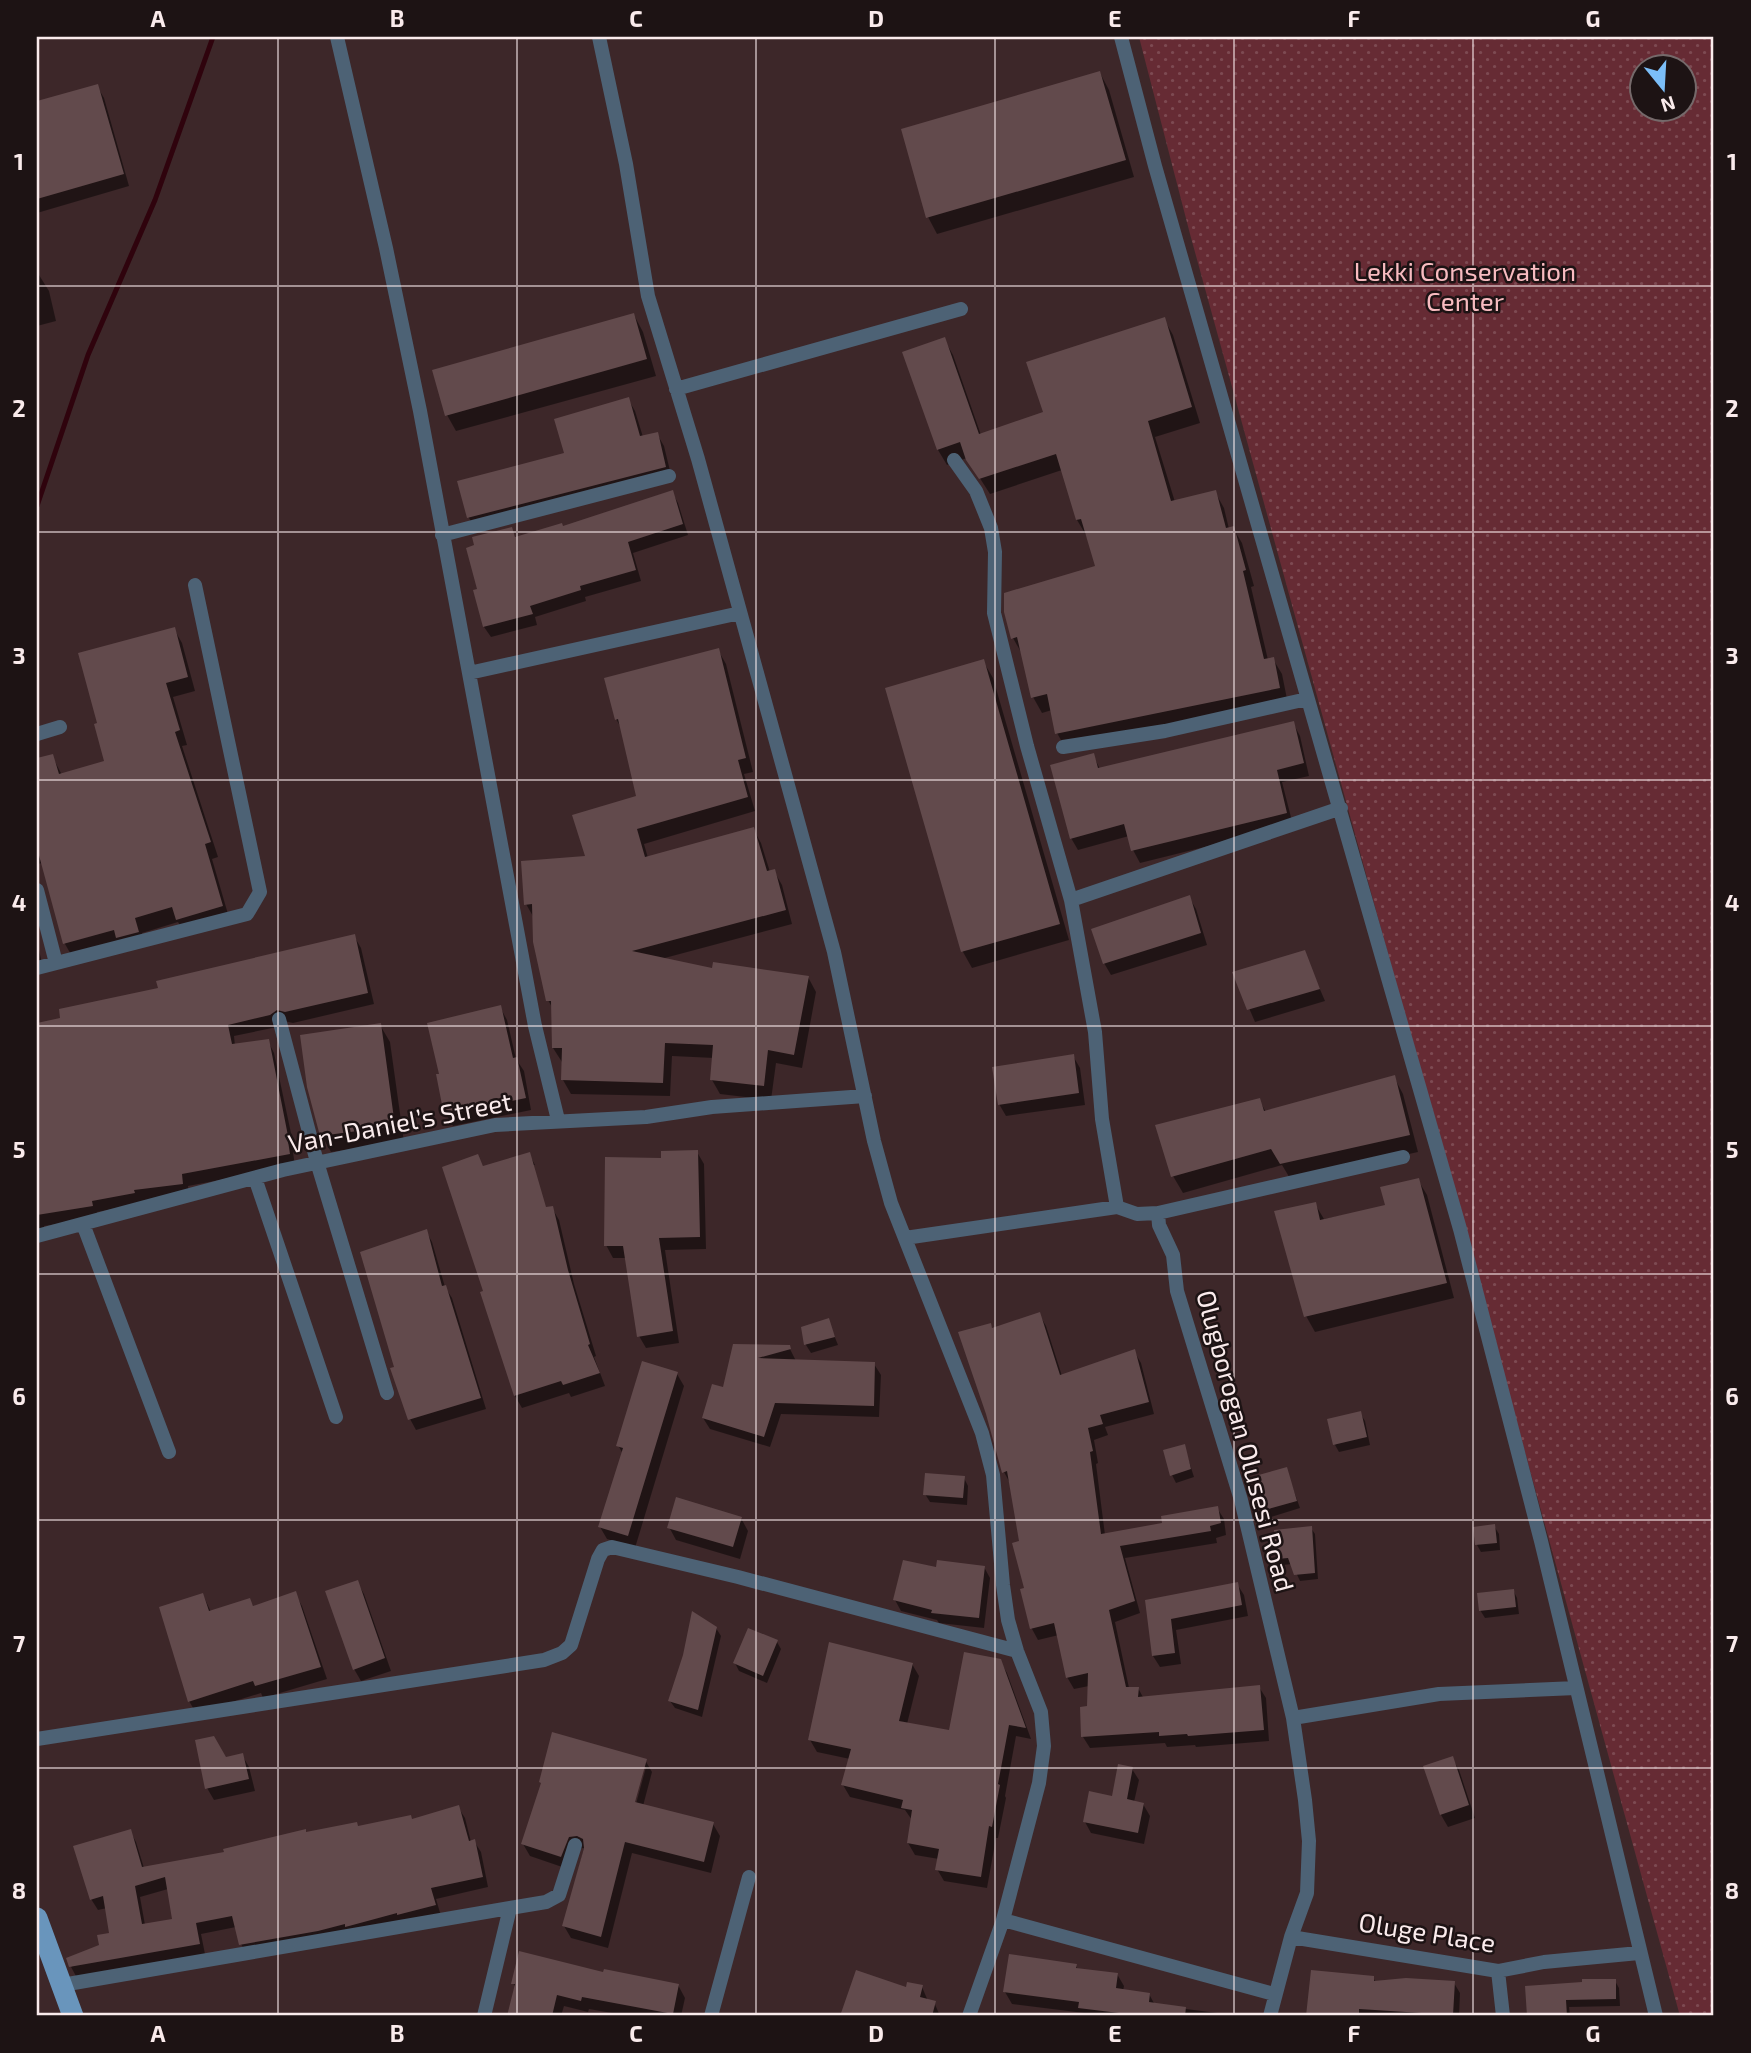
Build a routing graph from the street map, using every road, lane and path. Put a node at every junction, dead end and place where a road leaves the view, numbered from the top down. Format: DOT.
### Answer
graph roads {
  1 [pos="337,37"];
  2 [pos="598,37"];
  3 [pos="1121,37"];
  4 [pos="961,309"];
  5 [pos="676,389"];
  6 [pos="954,460"];
  7 [pos="669,476"];
  8 [pos="442,535"];
  9 [pos="195,585"];
  10 [pos="740,613"];
  11 [pos="469,673"];
  12 [pos="1307,699"];
  13 [pos="60,727"];
  14 [pos="37,734"];
  15 [pos="1063,747"];
  16 [pos="1341,808"];
  17 [pos="37,890"];
  18 [pos="1071,900"];
  19 [pos="56,963"];
  20 [pos="37,968"];
  21 [pos="279,1019"];
  22 [pos="864,1096"];
  23 [pos="558,1120"];
  24 [pos="1403,1157"];
  25 [pos="317,1162"];
  26 [pos="255,1178"];
  27 [pos="1118,1207"];
  28 [pos="1158,1213"];
  29 [pos="83,1224"];
  30 [pos="37,1237"];
  31 [pos="905,1238"];
  32 [pos="387,1393"];
  33 [pos="336,1417"];
  34 [pos="169,1452"];
  35 [pos="1017,1651"];
  36 [pos="1576,1688"];
  37 [pos="1293,1718"];
  38 [pos="37,1739"];
  39 [pos="575,1845"];
  40 [pos="750,1877"];
  41 [pos="510,1908"];
  42 [pos="37,1918"];
  43 [pos="1003,1920"];
  44 [pos="1292,1937"];
  45 [pos="1639,1953"];
  46 [pos="1498,1971"];
  47 [pos="62,1984"];
  48 [pos="1274,1994"];
  49 [pos="73,2016"];
  50 [pos="484,2016"];
  51 [pos="711,2016"];
  52 [pos="969,2016"];
  53 [pos="1270,2016"];
  54 [pos="1503,2016"];
  55 [pos="1656,2016"];
  1 -- 8 [label="street"];
  2 -- 5 [label="street"];
  3 -- 12 [label="street"];
  4 -- 5 [label="street"];
  5 -- 10 [label="street"];
  6 -- 18 [label="street"];
  7 -- 8 [label="street"];
  8 -- 11 [label="street"];
  9 -- 19 [label="street"];
  10 -- 11 [label="street"];
  10 -- 22 [label="street"];
  11 -- 23 [label="street"];
  12 -- 15 [label="street"];
  12 -- 16 [label="street"];
  13 -- 14 [label="street"];
  16 -- 18 [label="street"];
  16 -- 36 [label="street"];
  17 -- 19 [label="street"];
  18 -- 27 [label="street"];
  19 -- 20 [label="street"];
  21 -- 25 [label="street"];
  22 -- 23 [label="street, Van-Daniel’s Street"];
  22 -- 31 [label="street"];
  23 -- 25 [label="street, Van-Daniel’s Street"];
  24 -- 28 [label="street"];
  25 -- 26 [label="street, Van-Daniel’s Street"];
  25 -- 32 [label="street"];
  26 -- 29 [label="street, Van-Daniel’s Street"];
  26 -- 33 [label="street"];
  27 -- 28 [label="street"];
  27 -- 31 [label="street"];
  28 -- 37 [label="street, Olugborogan Olusesi Road"];
  29 -- 30 [label="street, Van-Daniel’s Street"];
  29 -- 34 [label="street"];
  31 -- 35 [label="street"];
  35 -- 38 [label="street"];
  35 -- 43 [label="street"];
  36 -- 37 [label="street"];
  36 -- 45 [label="street"];
  37 -- 44 [label="street, Olugborogan Olusesi Road"];
  39 -- 41 [label="street"];
  40 -- 51 [label="street"];
  41 -- 47 [label="street"];
  41 -- 50 [label="street"];
  42 -- 47 [label="main road"];
  43 -- 48 [label="street"];
  43 -- 52 [label="street"];
  44 -- 46 [label="street, Oluge Place"];
  44 -- 48 [label="street, Olugborogan Olusesi Road"];
  45 -- 46 [label="street, Oluge Place"];
  45 -- 55 [label="street"];
  46 -- 54 [label="street"];
  47 -- 49 [label="main road"];
  48 -- 53 [label="street, Olugborogan Olusesi Road"];
}
